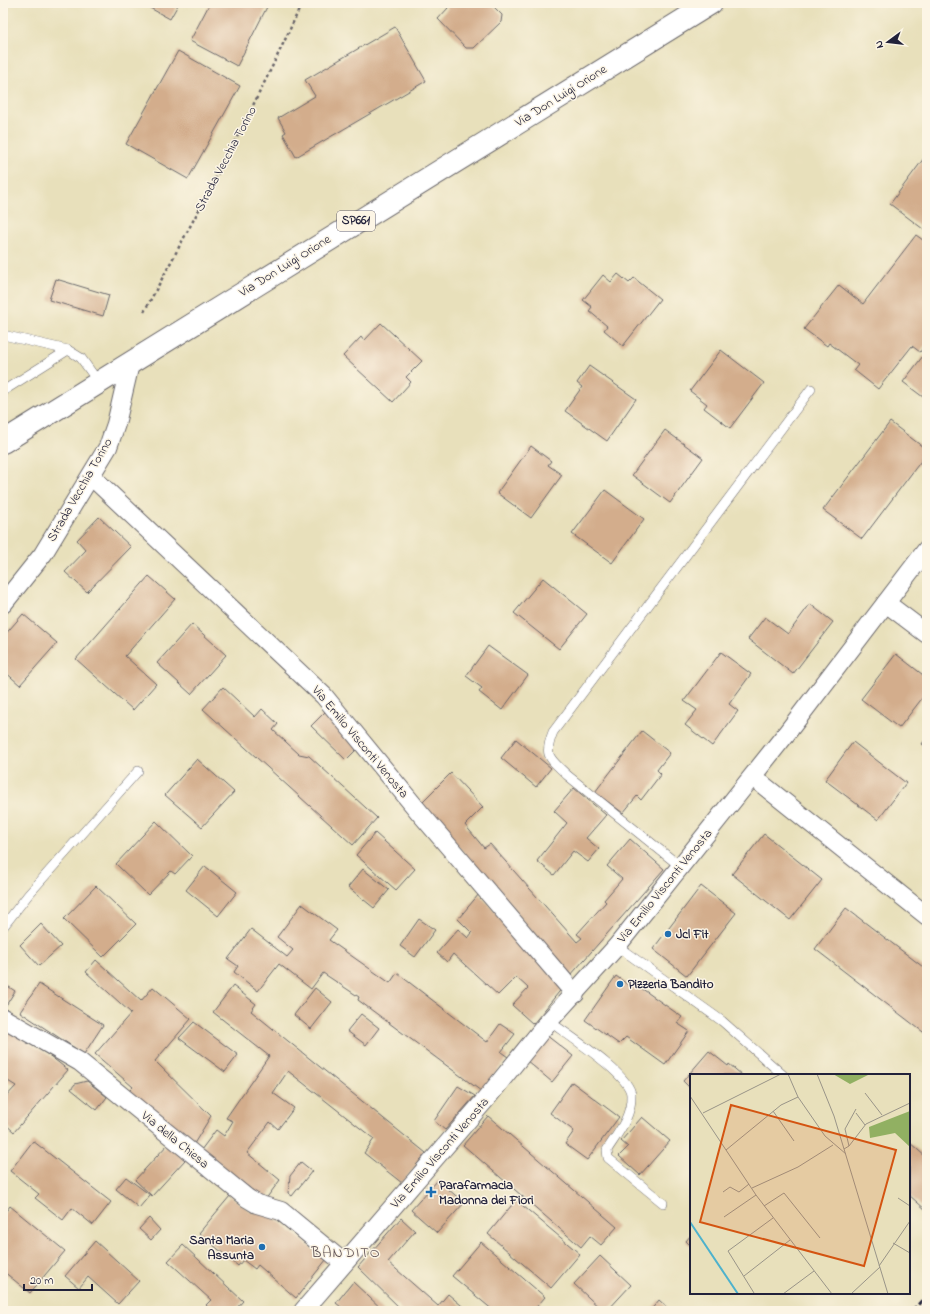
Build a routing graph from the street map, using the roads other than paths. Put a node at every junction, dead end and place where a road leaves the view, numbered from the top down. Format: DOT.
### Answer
graph roads {
  1 [pos="711,3"];
  2 [pos="3,335"];
  3 [pos="68,350"];
  4 [pos="130,364"];
  5 [pos="99,383"];
  6 [pos="811,389"];
  7 [pos="3,391"];
  8 [pos="3,442"];
  9 [pos="91,476"];
  10 [pos="927,549"];
  11 [pos="886,602"];
  12 [pos="3,604"];
  13 [pos="927,634"];
  14 [pos="138,771"];
  15 [pos="753,777"];
  16 [pos="681,867"];
  17 [pos="927,916"];
  18 [pos="3,927"];
  19 [pos="617,946"];
  20 [pos="575,994"];
  21 [pos="3,1018"];
  22 [pos="549,1021"];
  23 [pos="782,1074"];
  24 [pos="663,1203"];
  25 [pos="344,1264"];
  26 [pos="303,1311"];
  1 -- 4 [label="main road, Via Don Luigi Orione / SP661"];
  2 -- 3 [label="lane"];
  3 -- 5 [label="lane"];
  3 -- 7 [label="lane"];
  4 -- 5 [label="main road, Via Don Luigi Orione / SP661"];
  4 -- 9 [label="street, Strada Vecchia Torino"];
  5 -- 8 [label="main road, Via Don Luigi Orione / SP661"];
  6 -- 16 [label="lane"];
  9 -- 12 [label="street, Strada Vecchia Torino"];
  9 -- 20 [label="street, Via Emilio Visconti Venosta"];
  10 -- 11 [label="street, Via Emilio Visconti Venosta"];
  11 -- 13 [label="street"];
  11 -- 15 [label="street, Via Emilio Visconti Venosta"];
  14 -- 18 [label="lane"];
  15 -- 16 [label="street, Via Emilio Visconti Venosta"];
  15 -- 17 [label="street"];
  16 -- 19 [label="street, Via Emilio Visconti Venosta"];
  19 -- 20 [label="street, Via Emilio Visconti Venosta"];
  19 -- 23 [label="lane"];
  20 -- 22 [label="street, Via Emilio Visconti Venosta"];
  21 -- 25 [label="street, Via della Chiesa"];
  22 -- 24 [label="lane"];
  22 -- 25 [label="street, Via Emilio Visconti Venosta"];
  25 -- 26 [label="street, Via Emilio Visconti Venosta"];
}
